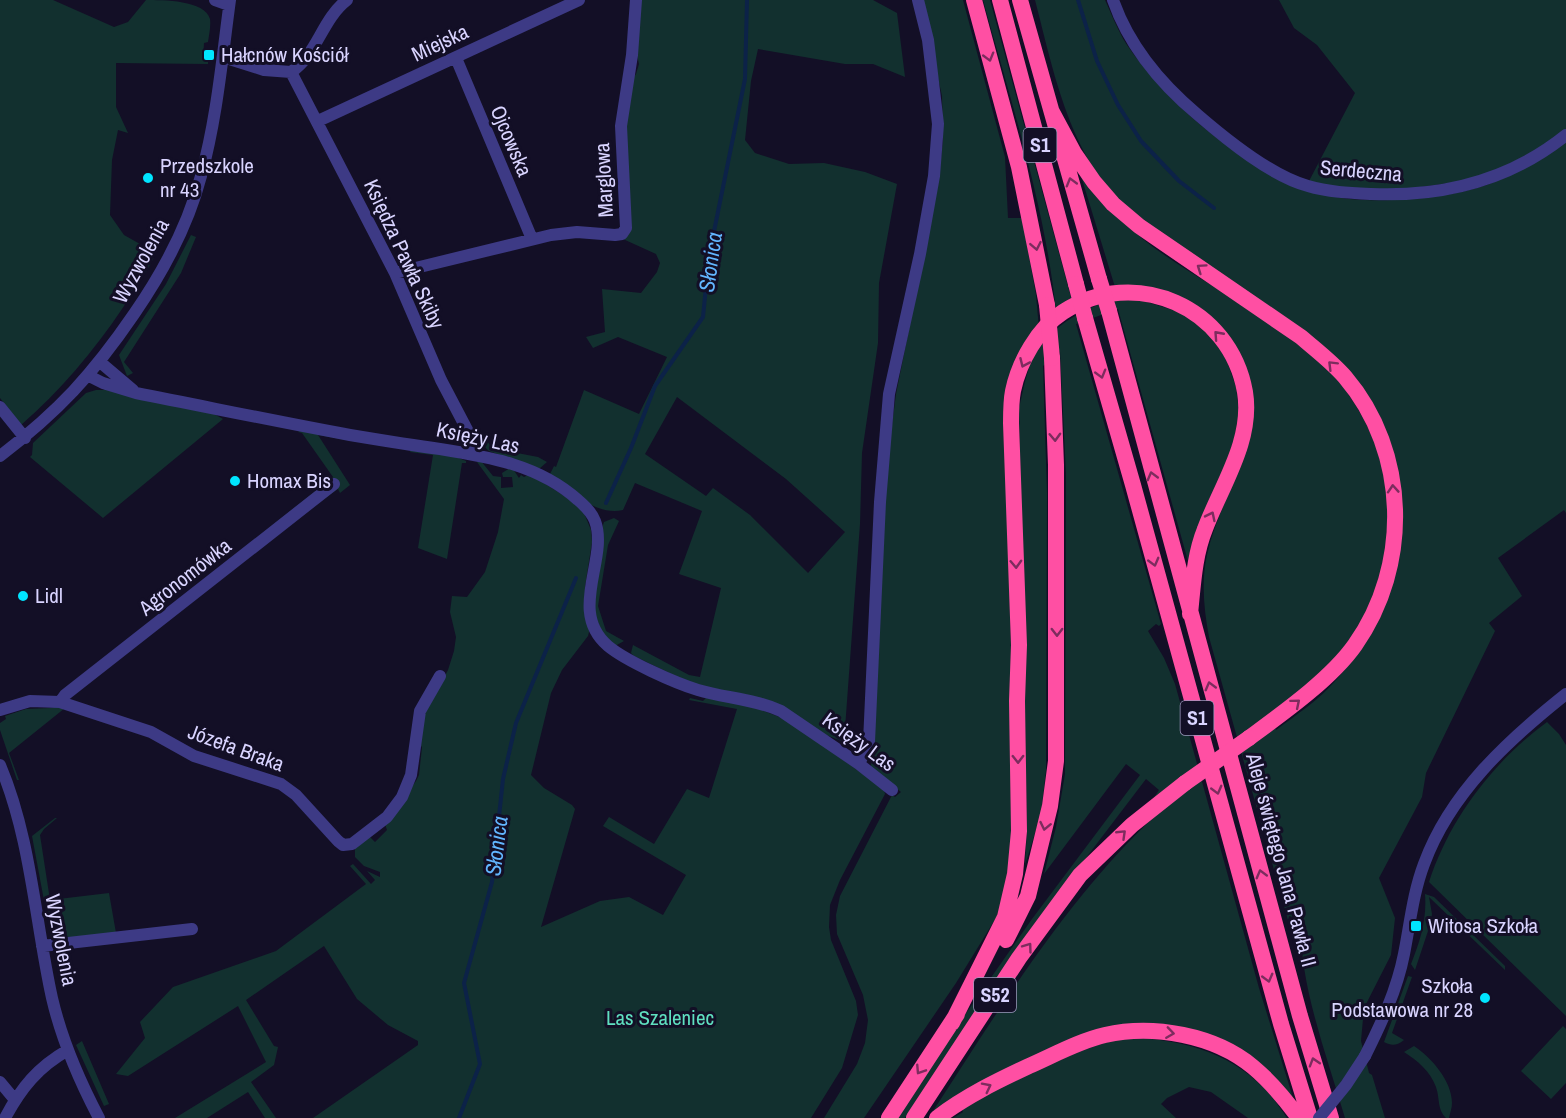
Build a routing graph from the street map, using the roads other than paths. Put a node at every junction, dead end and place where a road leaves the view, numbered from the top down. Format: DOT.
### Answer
graph roads {
  1 [pos="215,0"];
  2 [pos="347,0"];
  3 [pos="579,0"];
  4 [pos="636,0"];
  5 [pos="918,0"];
  6 [pos="974,0"];
  7 [pos="1000,0"];
  8 [pos="1020,0"];
  9 [pos="1113,0"];
  10 [pos="229,3"];
  11 [pos="223,57"];
  12 [pos="456,58"];
  13 [pos="291,72"];
  14 [pos="1052,112"];
  15 [pos="318,121"];
  16 [pos="1566,135"];
  17 [pos="532,239"];
  18 [pos="395,273"];
  19 [pos="100,362"];
  20 [pos="89,376"];
  21 [pos="136,393"];
  22 [pos="0,407"];
  23 [pos="25,438"];
  24 [pos="477,454"];
  25 [pos="0,456"];
  26 [pos="334,484"];
  27 [pos="1190,614"];
  28 [pos="440,676"];
  29 [pos="1566,694"];
  30 [pos="60,702"];
  31 [pos="0,710"];
  32 [pos="859,764"];
  33 [pos="0,765"];
  34 [pos="892,790"];
  35 [pos="192,929"];
  36 [pos="42,946"];
  37 [pos="952,1023"];
  38 [pos="68,1050"];
  39 [pos="0,1082"];
  40 [pos="15,1100"];
  41 [pos="5,1118"];
  42 [pos="99,1118"];
  43 [pos="889,1118"];
  44 [pos="914,1118"];
  45 [pos="938,1118"];
  46 [pos="1299,1118"];
  47 [pos="1310,1118"];
  48 [pos="1319,1118"];
  49 [pos="1331,1118"];
  1 -- 10 [label="street"];
  2 -- 13 [label="street"];
  3 -- 12 [label="street, Miejska"];
  4 -- 17 [label="street, Marglowa"];
  5 -- 32 [label="street"];
  6 -- 37 [label="highway, S52, one-way, bridge"];
  7 -- 47 [label="highway, S1, one-way, bridge"];
  8 -- 14 [label="highway, S1"];
  9 -- 16 [label="street, Serdeczna"];
  10 -- 11 [label="street, Wyzwolenia"];
  11 -- 13 [label="street"];
  11 -- 19 [label="street, Wyzwolenia"];
  12 -- 15 [label="street, Miejska"];
  12 -- 17 [label="street, Ojcowska"];
  13 -- 15 [label="street, Księdza Pawła Skiby"];
  27 -- 14 [label="highway, S1, one-way, bridge"];
  44 -- 14 [label="highway, S52, one-way, bridge"];
  15 -- 18 [label="street, Księdza Pawła Skiby"];
  17 -- 18 [label="street, Marglowa"];
  18 -- 24 [label="street, Księdza Pawła Skiby"];
  19 -- 20 [label="street, Wyzwolenia"];
  19 -- 21 [label="street, Księży Las"];
  20 -- 21 [label="street, Księży Las"];
  20 -- 23 [label="street, Wyzwolenia"];
  21 -- 24 [label="street, Księży Las"];
  22 -- 23 [label="street"];
  23 -- 25 [label="street, Wyzwolenia"];
  24 -- 32 [label="street, Księży Las"];
  26 -- 30 [label="street, Agronomówka"];
  27 -- 37 [label="highway, one-way"];
  49 -- 27 [label="highway, Aleje świętego Jana Pawła II / S1, one-way"];
  28 -- 30 [label="street, Józefa Braka"];
  29 -- 48 [label="street, bridge"];
  30 -- 31 [label="street, Józefa Braka"];
  32 -- 34 [label="street, Księży Las"];
  33 -- 36 [label="street, Wyzwolenia"];
  35 -- 36 [label="street"];
  36 -- 38 [label="street, Wyzwolenia"];
  37 -- 43 [label="highway, S52, one-way"];
  38 -- 40 [label="street"];
  38 -- 42 [label="street, Wyzwolenia"];
  39 -- 40 [label="street"];
  40 -- 41 [label="street"];
  45 -- 46 [label="highway, one-way"];
}
